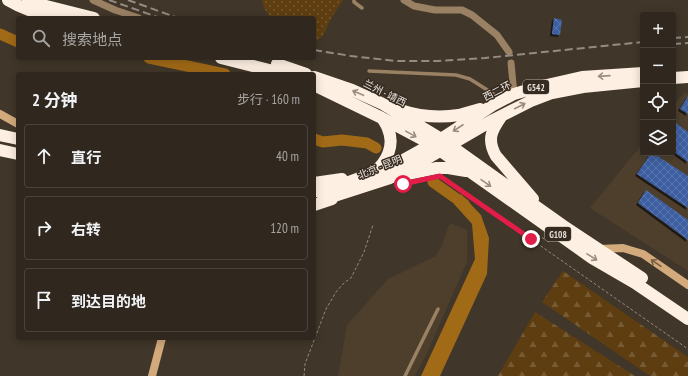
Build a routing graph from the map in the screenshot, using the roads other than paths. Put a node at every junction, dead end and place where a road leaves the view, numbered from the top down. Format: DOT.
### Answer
graph roads {
  1 [pos="8,0"];
  2 [pos="28,0"];
  3 [pos="93,0"];
  4 [pos="354,0"];
  5 [pos="404,0"];
  6 [pos="362,8"];
  7 [pos="48,16"];
  8 [pos="86,16"];
  9 [pos="133,16"];
  10 [pos="509,52"];
  11 [pos="229,60"];
  12 [pos="263,60"];
  13 [pos="511,63"];
  14 [pos="688,69"];
  15 [pos="369,71"];
  16 [pos="676,71"];
  17 [pos="277,72"];
  18 [pos="300,72"];
  19 [pos="640,73"];
  20 [pos="688,77"];
  21 [pos="316,78"];
  22 [pos="676,78"];
  23 [pos="640,81"];
  24 [pos="316,86"];
  25 [pos="514,94"];
  26 [pos="498,102"];
  27 [pos="384,104"];
  28 [pos="0,114"];
  29 [pos="502,116"];
  30 [pos="382,118"];
  31 [pos="16,123"];
  32 [pos="0,135"];
  33 [pos="16,139"];
  34 [pos="0,140"];
  35 [pos="16,144"];
  36 [pos="440,145"];
  37 [pos="0,150"];
  38 [pos="16,154"];
  39 [pos="470,171"];
  40 [pos="390,178"];
  41 [pos="369,180"];
  42 [pos="316,183"];
  43 [pos="316,191"];
  44 [pos="316,199"];
  45 [pos="316,204"];
  46 [pos="546,214"];
  47 [pos="599,249"];
  48 [pos="688,285"];
  49 [pos="688,308"];
  50 [pos="438,309"];
  51 [pos="688,319"];
  52 [pos="161,340"];
  53 [pos="152,376"];
  54 [pos="405,376"];
  1 -- 7 [label="highway"];
  2 -- 8 [label="highway"];
  3 -- 9 [label="street"];
  4 -- 6 [label="lane"];
  5 -- 10 [label="street"];
  11 -- 17 [label="highway"];
  12 -- 18 [label="highway"];
  13 -- 25 [label="street"];
  14 -- 16 [label="highway"];
  15 -- 26 [label="lane"];
  19 -- 25 [label="highway, 西二环 / G542, one-way"];
  20 -- 22 [label="highway"];
  27 -- 21 [label="highway, 兰州 - 靖西 / G108, one-way"];
  29 -- 23 [label="highway, G542, one-way"];
  24 -- 30 [label="highway, G108"];
  25 -- 26 [label="highway, 西二环 / G542"];
  26 -- 27 [label="highway"];
  26 -- 36 [label="highway, 西二环 / G542, one-way"];
  27 -- 36 [label="highway, 兰州 - 靖西 / G108"];
  28 -- 31 [label="street"];
  29 -- 36 [label="highway, G542"];
  29 -- 46 [label="highway"];
  30 -- 36 [label="highway, G108, one-way"];
  30 -- 41 [label="highway"];
  32 -- 33 [label="highway"];
  34 -- 35 [label="highway"];
  36 -- 39 [label="highway, G108"];
  36 -- 40 [label="highway, 北京 - 昆明"];
  36 -- 41 [label="highway, 北京 - 昆明"];
  36 -- 46 [label="highway, G108"];
  37 -- 38 [label="highway"];
  39 -- 40 [label="highway"];
  39 -- 51 [label="highway, G108, one-way"];
  40 -- 41 [label="highway, 北京 - 昆明"];
  41 -- 42 [label="highway"];
  41 -- 43 [label="highway, 北京 - 昆明"];
  41 -- 44 [label="highway, 北京 - 昆明"];
  41 -- 45 [label="highway"];
  46 -- 47 [label="highway, G108"];
  48 -- 47 [label="street, one-way"];
  47 -- 49 [label="highway, G108"];
  50 -- 54 [label="lane"];
  52 -- 53 [label="street"];
}
